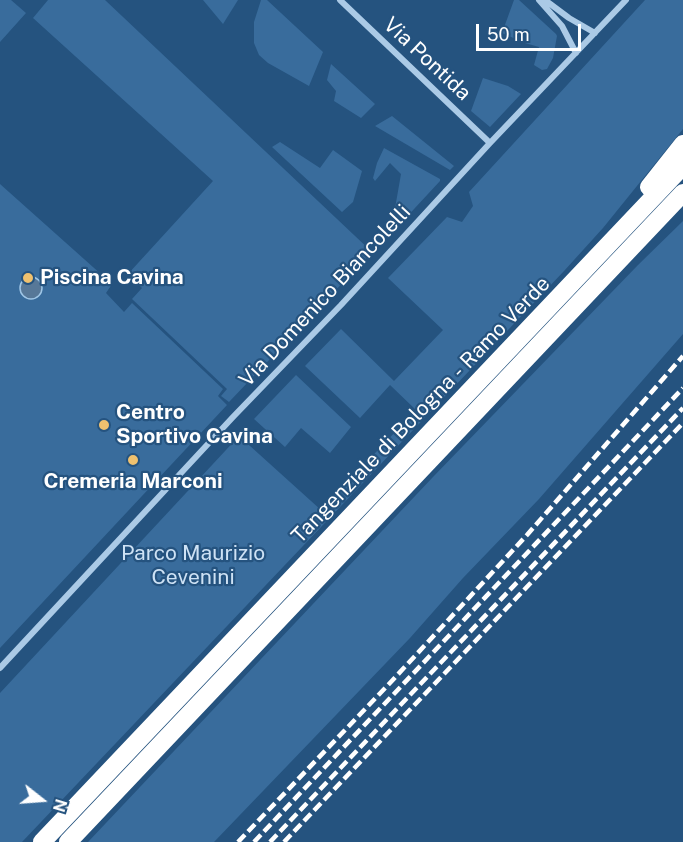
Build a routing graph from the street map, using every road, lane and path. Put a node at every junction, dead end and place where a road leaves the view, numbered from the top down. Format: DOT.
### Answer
graph roads {
  1 [pos="340,0"];
  2 [pos="539,0"];
  3 [pos="545,0"];
  4 [pos="626,0"];
  5 [pos="595,33"];
  6 [pos="576,53"];
  7 [pos="490,143"];
  8 [pos="683,144"];
  9 [pos="683,166"];
  10 [pos="683,193"];
  11 [pos="683,211"];
  12 [pos="556,300"];
  13 [pos="552,332"];
  14 [pos="0,668"];
  15 [pos="42,842"];
  16 [pos="68,842"];
  1 -- 7 [label="street, Via Pontida"];
  2 -- 6 [label="street"];
  3 -- 5 [label="street"];
  4 -- 5 [label="street, Via Domenico Biancolelli"];
  5 -- 6 [label="street, Via Domenico Biancolelli"];
  6 -- 7 [label="street, Via Domenico Biancolelli"];
  7 -- 14 [label="street, Via Domenico Biancolelli"];
  8 -- 12 [label="highway"];
  9 -- 12 [label="highway, Tangenziale di Bologna - Ramo Verde"];
  10 -- 13 [label="highway, Tangenziale di Bologna - Ramo Verde"];
  11 -- 13 [label="highway"];
  12 -- 15 [label="highway, Tangenziale di Bologna - Ramo Verde"];
  13 -- 16 [label="highway, Tangenziale di Bologna - Ramo Verde"];
}
